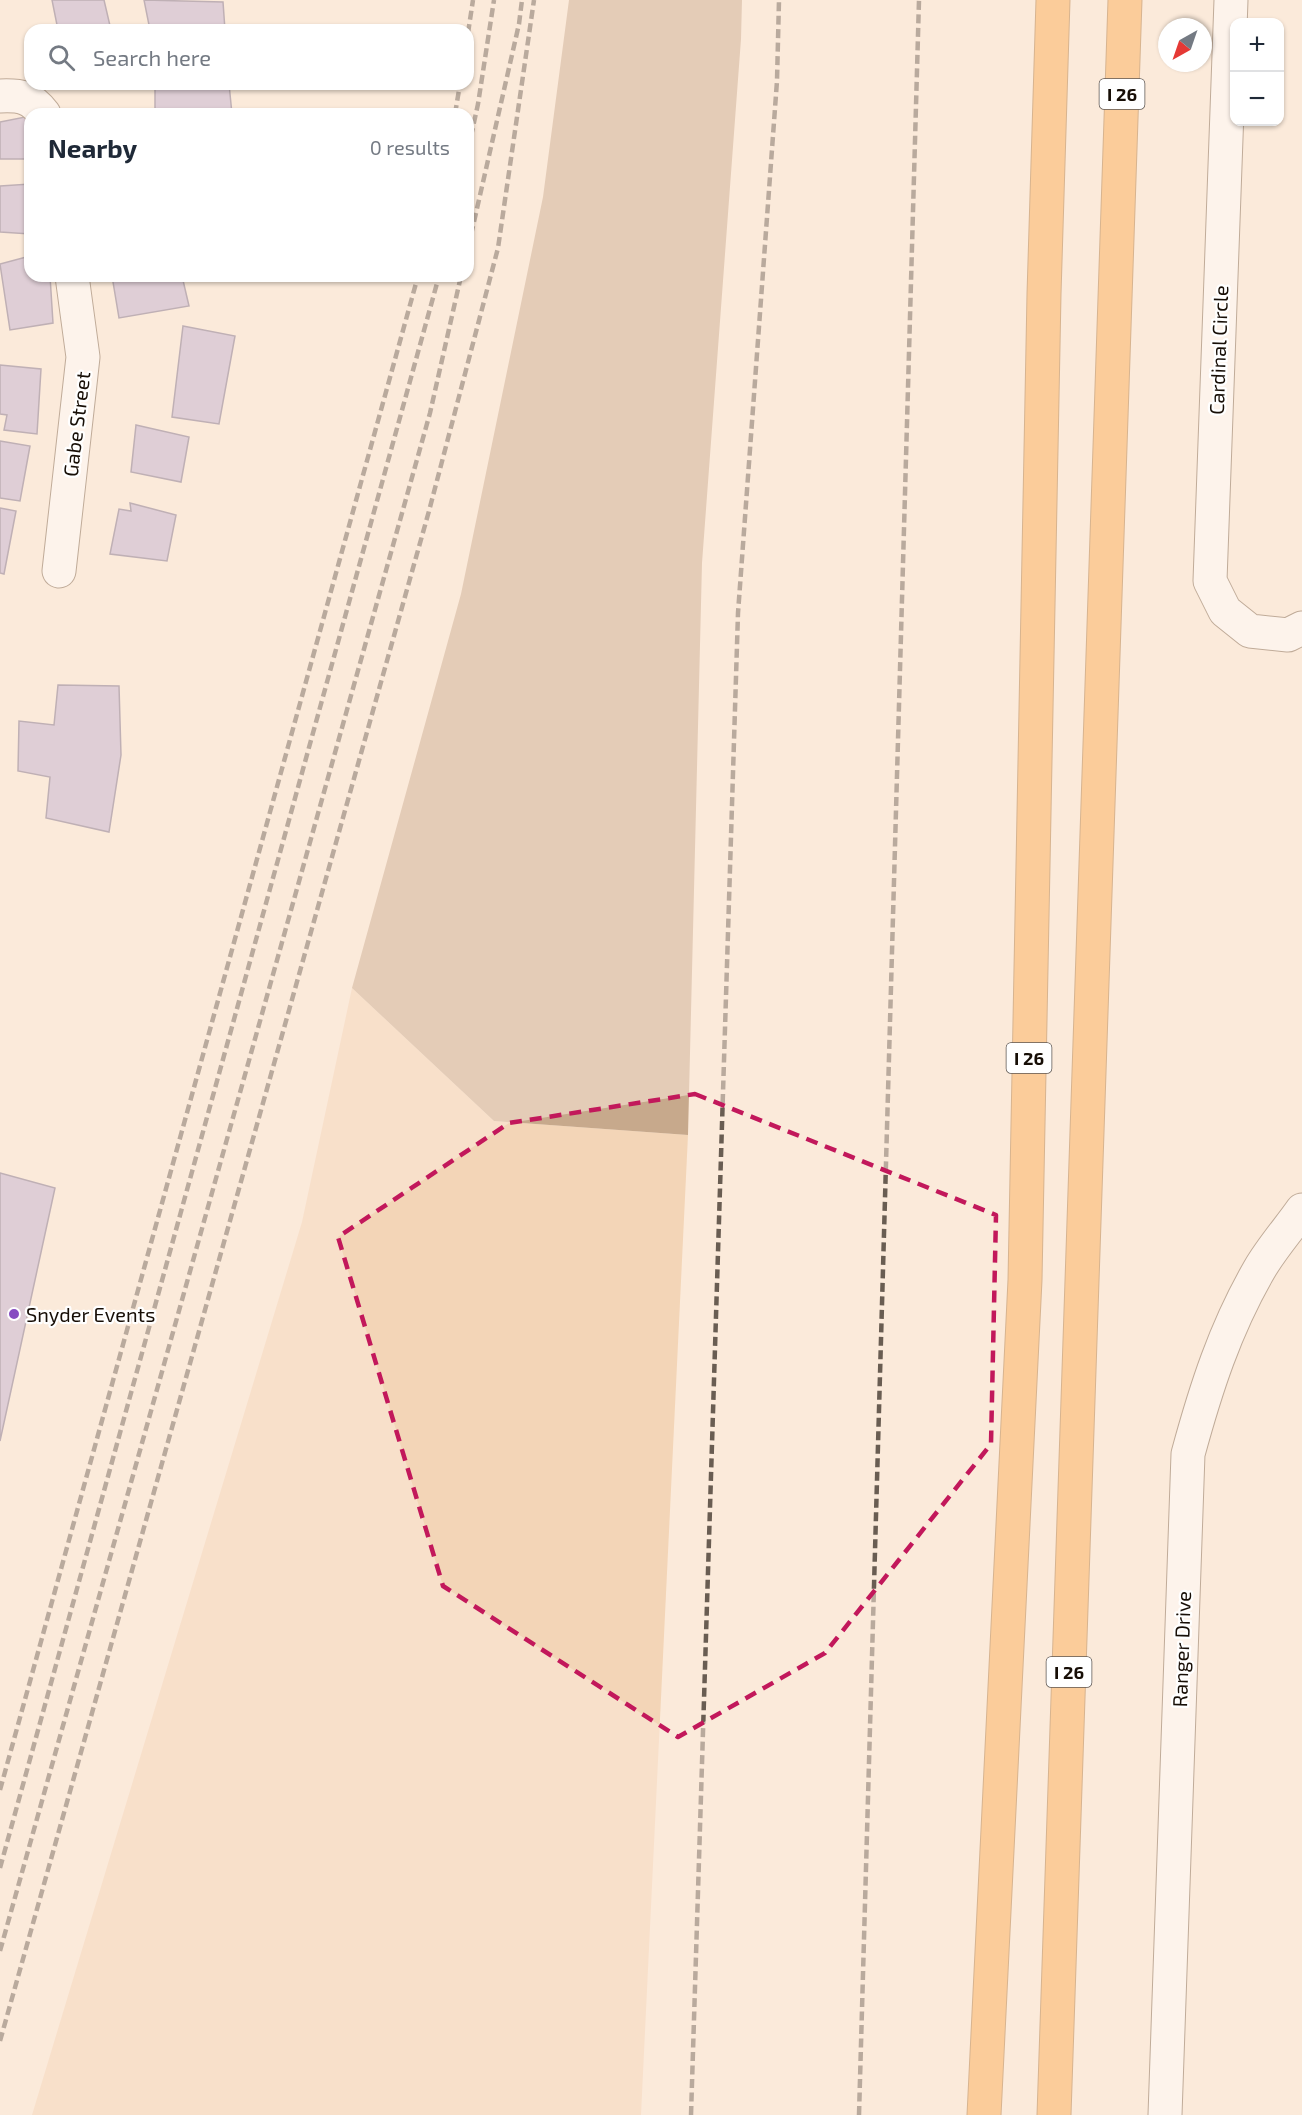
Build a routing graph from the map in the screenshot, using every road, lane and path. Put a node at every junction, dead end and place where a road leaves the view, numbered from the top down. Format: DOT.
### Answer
graph roads {
  1 [pos="1053,0"];
  2 [pos="1125,0"];
  3 [pos="1138,0"];
  4 [pos="1231,0"];
  5 [pos="0,96"];
  6 [pos="40,108"];
  7 [pos="1118,189"];
  8 [pos="73,282"];
  9 [pos="59,572"];
  10 [pos="1302,628"];
  11 [pos="1302,1210"];
  12 [pos="984,2115"];
  13 [pos="1054,2115"];
  14 [pos="1165,2115"];
  1 -- 12 [label="highway, I 26"];
  2 -- 7 [label="highway, I 26"];
  3 -- 7 [label="highway"];
  4 -- 10 [label="street, Cardinal Circle"];
  5 -- 6 [label="street"];
  7 -- 13 [label="highway, I 26"];
  8 -- 9 [label="street, Gabe Street"];
  11 -- 14 [label="street, Ranger Drive"];
}
